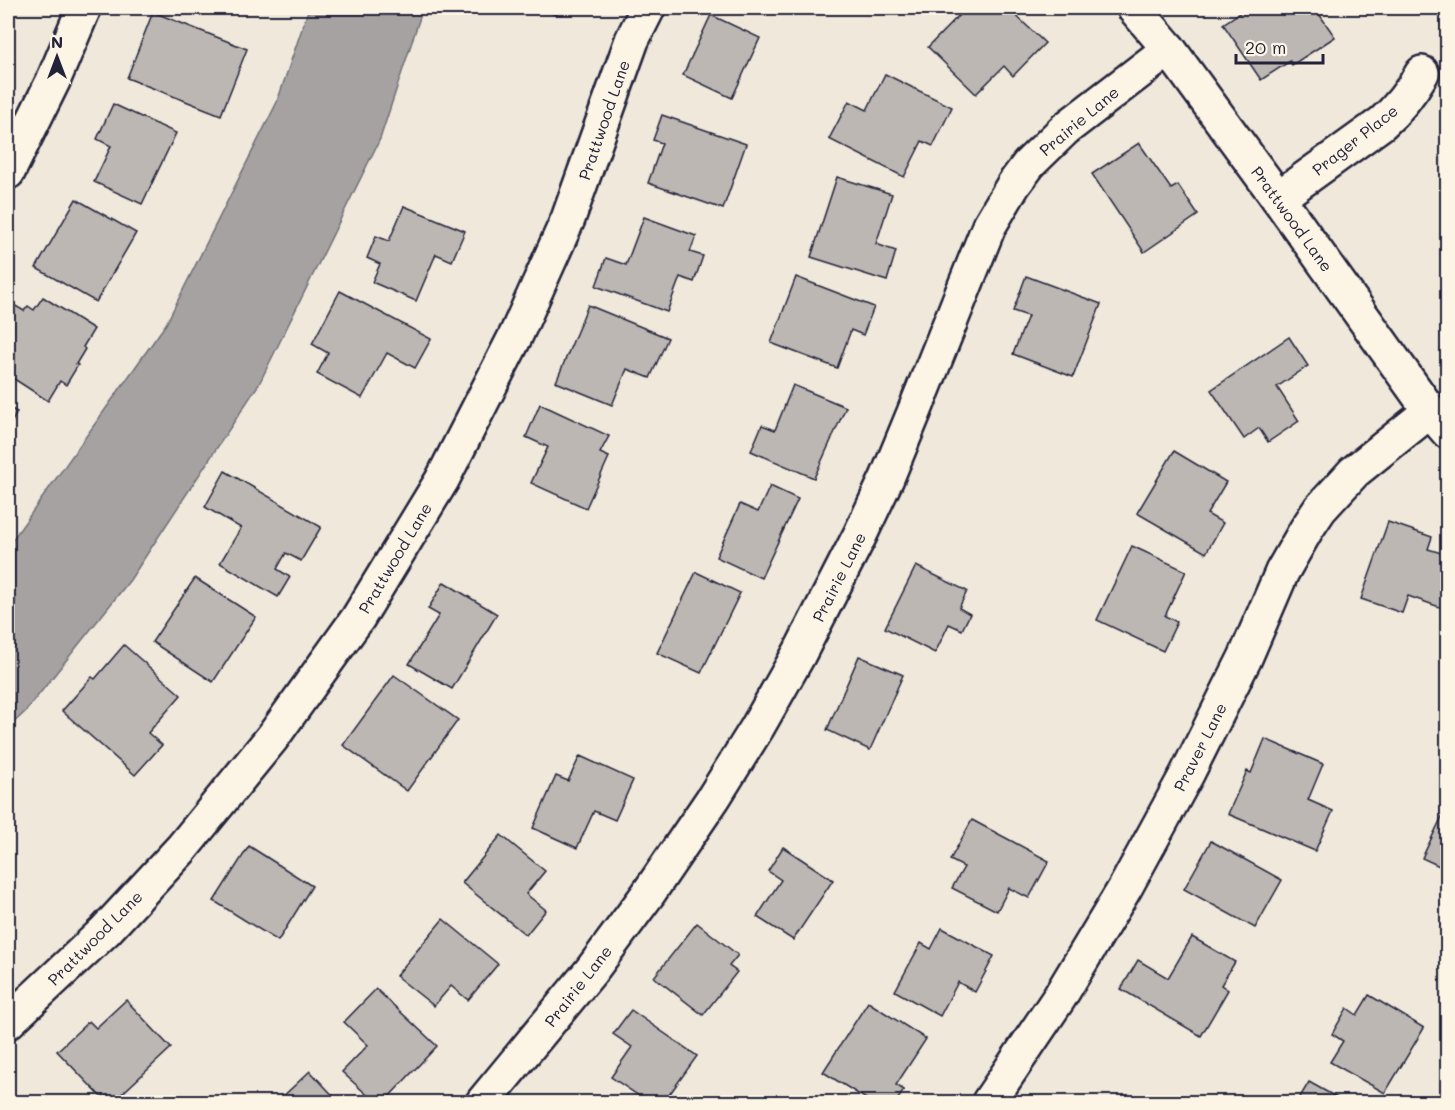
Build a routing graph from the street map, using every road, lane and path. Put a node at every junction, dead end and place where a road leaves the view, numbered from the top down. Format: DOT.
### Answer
graph roads {
  1 [pos="84,8"];
  2 [pos="648,8"];
  3 [pos="1134,8"];
  4 [pos="1168,49"];
  5 [pos="1422,73"];
  6 [pos="8,172"];
  7 [pos="1278,198"];
  8 [pos="1439,422"];
  9 [pos="8,1022"];
  10 [pos="483,1102"];
  11 [pos="988,1102"];
  1 -- 6 [label="street"];
  2 -- 9 [label="street, Prattwood Lane"];
  3 -- 4 [label="street, Prattwood Lane"];
  4 -- 7 [label="street, Prattwood Lane"];
  4 -- 10 [label="street, Prairie Lane"];
  5 -- 7 [label="street, Prager Place"];
  7 -- 8 [label="street, Prattwood Lane"];
  8 -- 11 [label="street, Praver Lane"];
}
